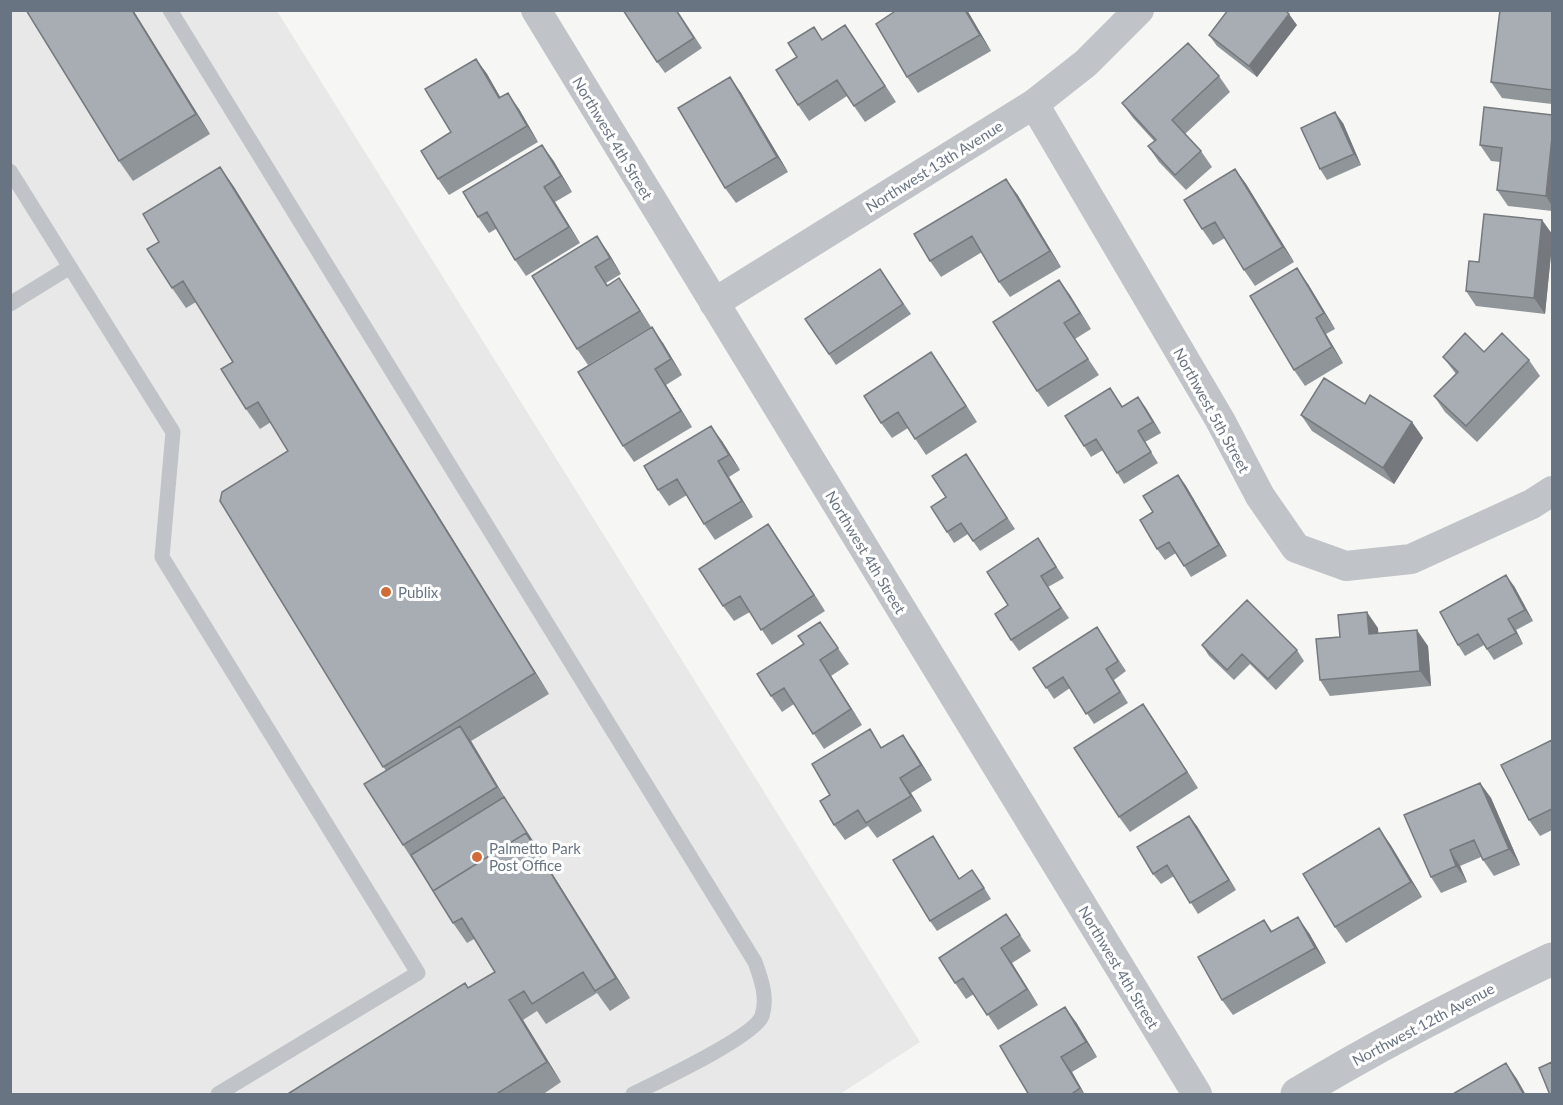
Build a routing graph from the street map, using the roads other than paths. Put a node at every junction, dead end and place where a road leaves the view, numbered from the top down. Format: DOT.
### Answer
graph roads {
  1 [pos="170,10"];
  2 [pos="536,10"];
  3 [pos="1139,10"];
  4 [pos="1034,104"];
  5 [pos="10,171"];
  6 [pos="70,267"];
  7 [pos="714,303"];
  8 [pos="10,304"];
  9 [pos="1552,490"];
  10 [pos="1552,959"];
  11 [pos="218,1095"];
  12 [pos="633,1095"];
  13 [pos="1197,1095"];
  14 [pos="1297,1095"];
  1 -- 12 [label="lane"];
  2 -- 7 [label="street, Northwest 4th Street"];
  3 -- 4 [label="street, Northwest 13th Avenue"];
  4 -- 7 [label="street, Northwest 13th Avenue"];
  4 -- 9 [label="street, Northwest 5th Street"];
  5 -- 6 [label="lane"];
  6 -- 8 [label="lane"];
  6 -- 11 [label="lane"];
  7 -- 13 [label="street, Northwest 4th Street"];
  10 -- 14 [label="street, Northwest 12th Avenue"];
}
